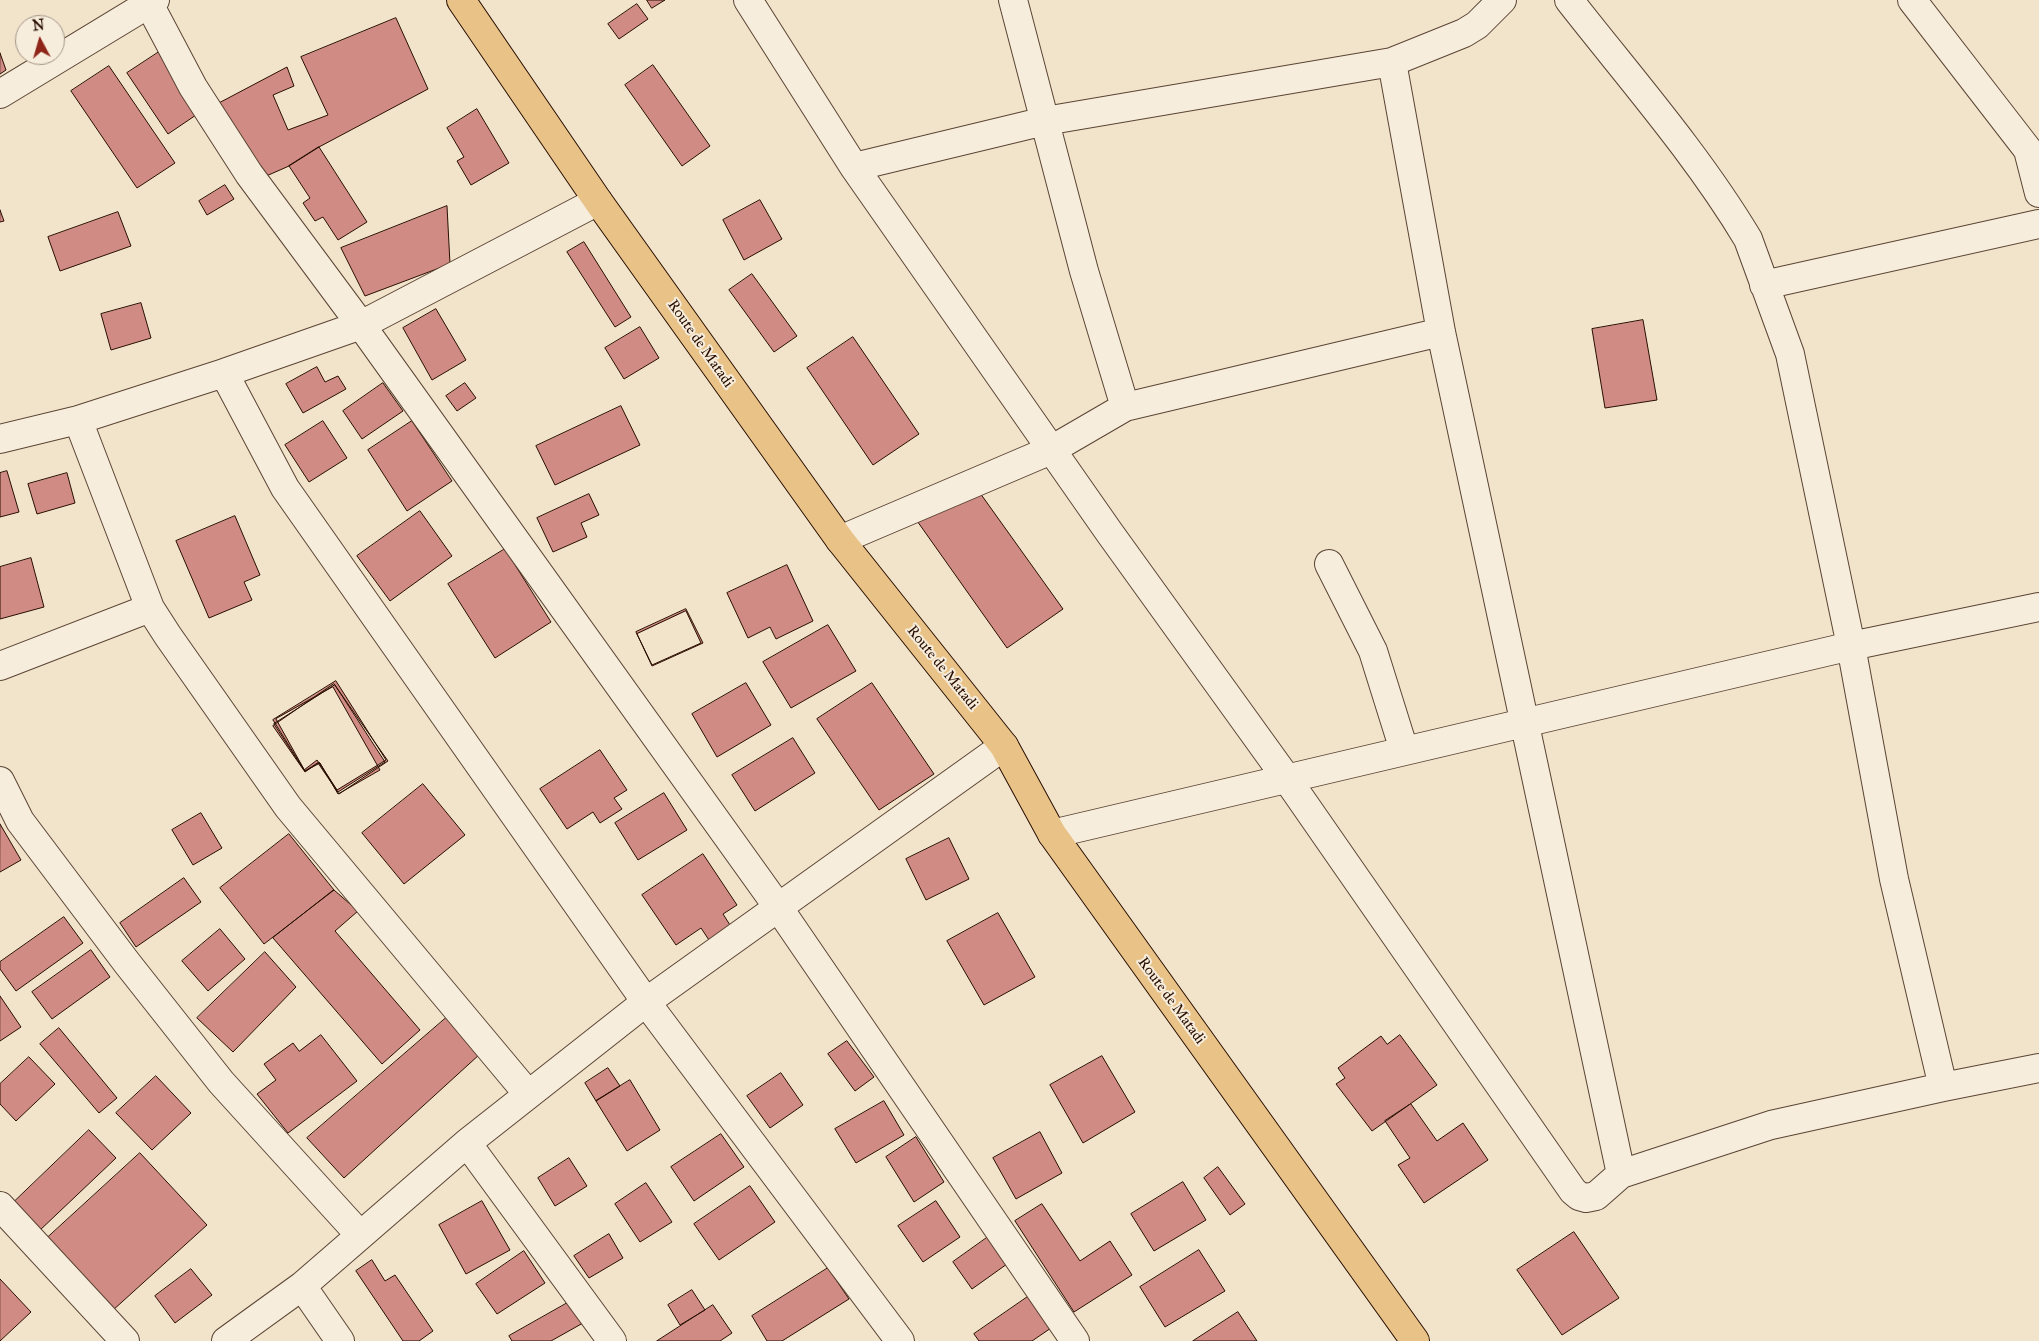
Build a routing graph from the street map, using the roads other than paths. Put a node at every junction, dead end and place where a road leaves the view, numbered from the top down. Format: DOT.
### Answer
graph roads {
  1 [pos="461,0"];
  2 [pos="750,0"];
  3 [pos="1013,0"];
  4 [pos="1502,0"];
  5 [pos="1569,0"];
  6 [pos="1912,0"];
  7 [pos="151,1"];
  8 [pos="1392,62"];
  9 [pos="0,94"];
  10 [pos="1045,121"];
  11 [pos="2034,149"];
  12 [pos="854,167"];
  13 [pos="2039,193"];
  14 [pos="598,201"];
  15 [pos="2039,224"];
  16 [pos="1764,285"];
  17 [pos="361,325"];
  18 [pos="1441,332"];
  19 [pos="224,373"];
  20 [pos="1125,407"];
  21 [pos="78,420"];
  22 [pos="0,439"];
  23 [pos="1051,450"];
  24 [pos="840,540"];
  25 [pos="1328,564"];
  26 [pos="2039,607"];
  27 [pos="150,608"];
  28 [pos="1851,646"];
  29 [pos="0,666"];
  30 [pos="1524,722"];
  31 [pos="1004,746"];
  32 [pos="1404,750"];
  33 [pos="1287,779"];
  34 [pos="0,782"];
  35 [pos="1052,834"];
  36 [pos="778,907"];
  37 [pos="646,1002"];
  38 [pos="2039,1068"];
  39 [pos="1943,1087"];
  40 [pos="528,1094"];
  41 [pos="467,1143"];
  42 [pos="1620,1174"];
  43 [pos="0,1206"];
  44 [pos="360,1236"];
  45 [pos="302,1286"];
  46 [pos="119,1339"];
  47 [pos="226,1341"];
  48 [pos="340,1341"];
  49 [pos="612,1341"];
  50 [pos="900,1341"];
  51 [pos="1075,1341"];
  52 [pos="1415,1341"];
  1 -- 14 [label="main road, Route de Matadi"];
  2 -- 12 [label="street"];
  3 -- 10 [label="street"];
  4 -- 8 [label="street"];
  5 -- 16 [label="street"];
  6 -- 11 [label="street"];
  7 -- 9 [label="street"];
  7 -- 17 [label="street"];
  8 -- 10 [label="street"];
  8 -- 18 [label="street"];
  10 -- 12 [label="street"];
  10 -- 20 [label="street"];
  11 -- 13 [label="street"];
  12 -- 23 [label="street"];
  14 -- 17 [label="street"];
  14 -- 24 [label="main road, Route de Matadi"];
  15 -- 16 [label="street"];
  16 -- 28 [label="street"];
  17 -- 19 [label="street"];
  17 -- 36 [label="street"];
  18 -- 20 [label="street"];
  18 -- 30 [label="street"];
  19 -- 21 [label="street"];
  19 -- 37 [label="street"];
  20 -- 23 [label="street"];
  21 -- 22 [label="street"];
  21 -- 27 [label="street"];
  23 -- 24 [label="street"];
  23 -- 33 [label="street"];
  24 -- 31 [label="main road, Route de Matadi"];
  25 -- 32 [label="street"];
  26 -- 28 [label="street"];
  27 -- 29 [label="street"];
  27 -- 40 [label="street"];
  28 -- 30 [label="street"];
  28 -- 39 [label="street"];
  30 -- 32 [label="street"];
  30 -- 42 [label="street"];
  31 -- 35 [label="main road, Route de Matadi"];
  31 -- 36 [label="street"];
  32 -- 33 [label="street"];
  33 -- 35 [label="street"];
  33 -- 42 [label="street"];
  34 -- 44 [label="street"];
  35 -- 52 [label="main road, Route de Matadi"];
  36 -- 37 [label="street"];
  36 -- 51 [label="street"];
  37 -- 40 [label="street"];
  37 -- 50 [label="street"];
  38 -- 39 [label="street"];
  39 -- 42 [label="street"];
  40 -- 41 [label="street"];
  41 -- 44 [label="street"];
  41 -- 49 [label="street"];
  43 -- 46 [label="street"];
  44 -- 45 [label="street"];
  45 -- 47 [label="street"];
  45 -- 48 [label="street"];
}
